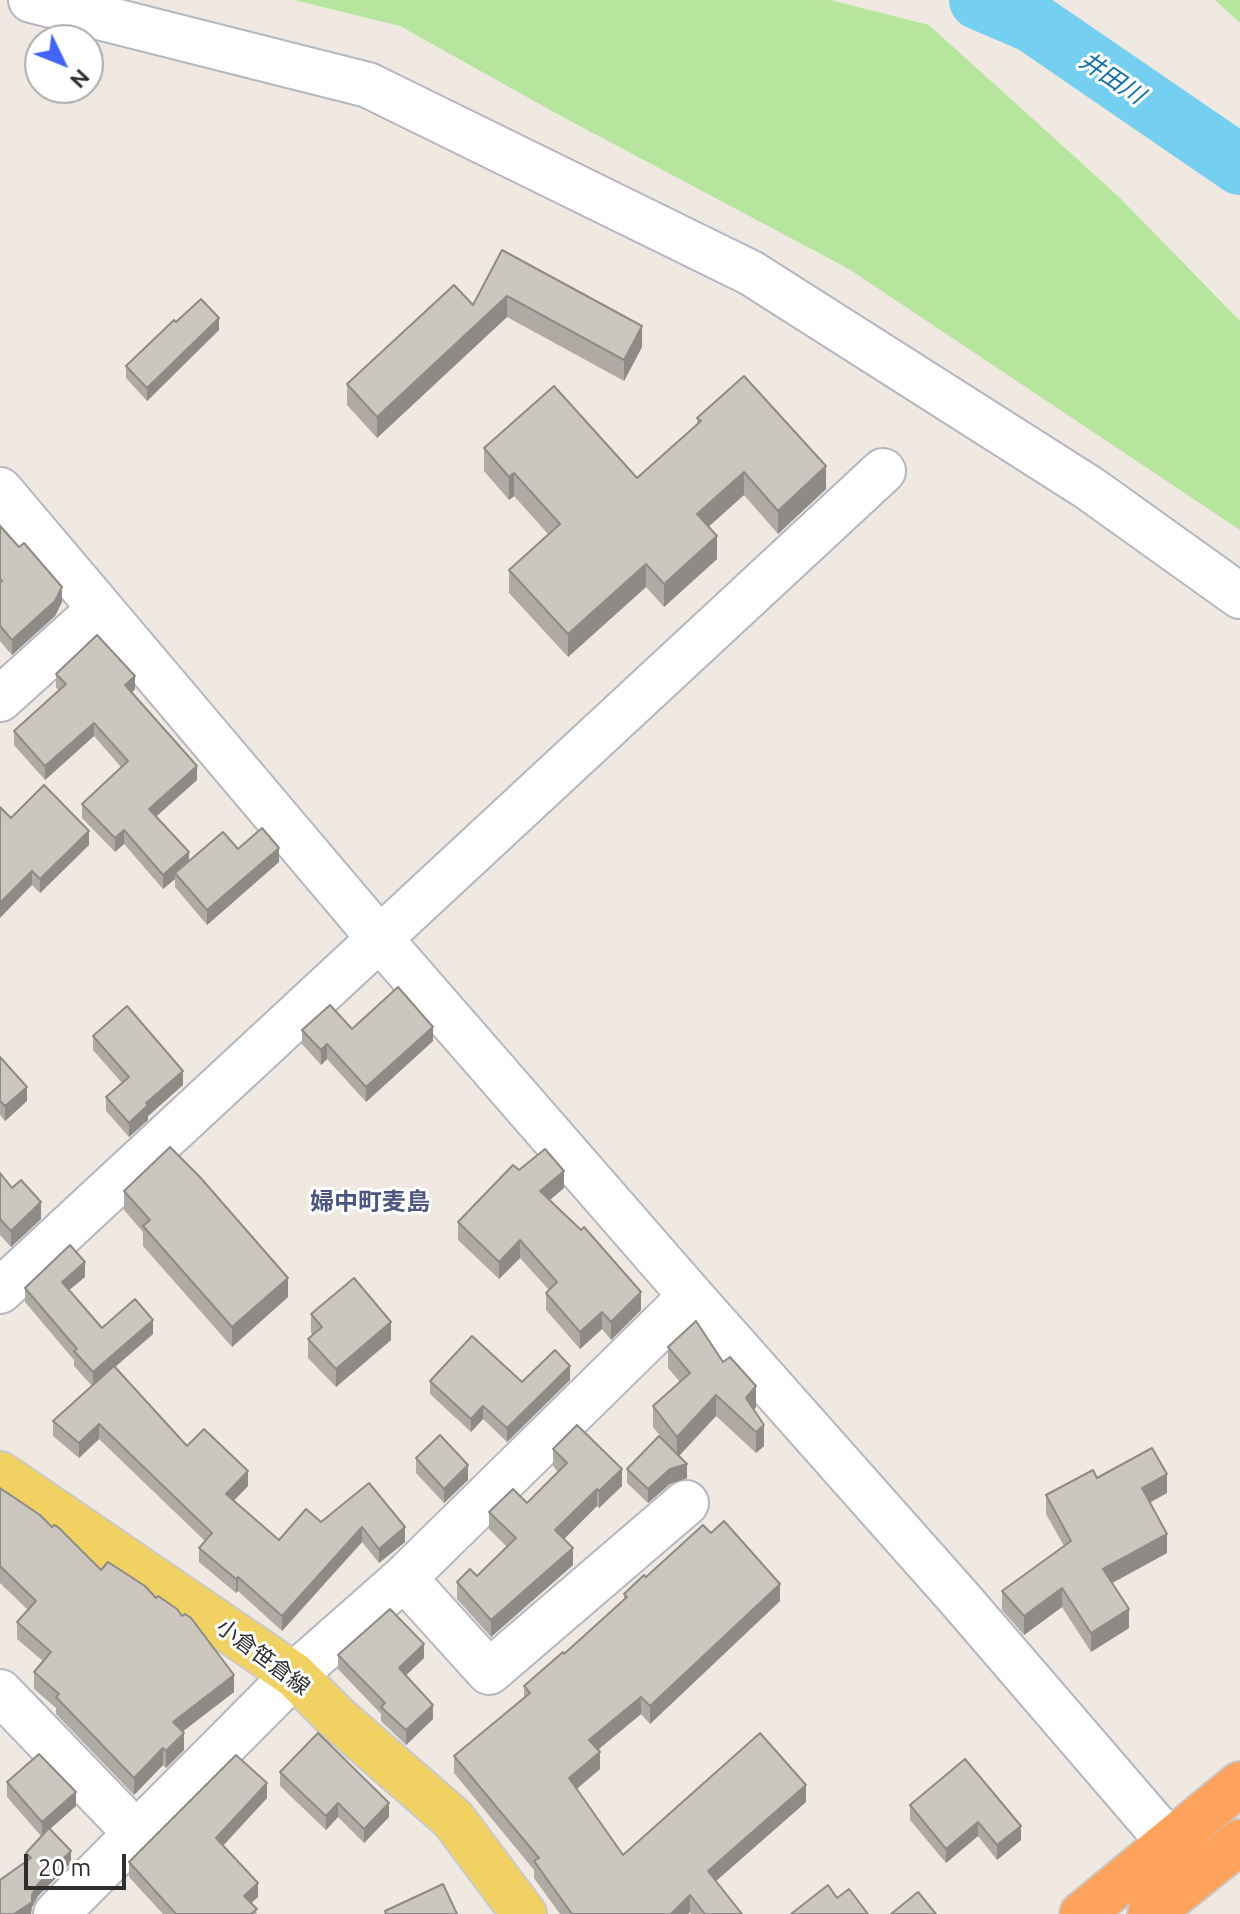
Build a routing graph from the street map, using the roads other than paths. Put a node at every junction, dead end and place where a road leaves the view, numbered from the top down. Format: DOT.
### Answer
graph roads {
  1 [pos="31,0"];
  2 [pos="883,471"];
  3 [pos="0,490"];
  4 [pos="1240,596"];
  5 [pos="100,609"];
  6 [pos="2,693"];
  7 [pos="380,939"];
  8 [pos="0,1291"];
  9 [pos="691,1296"];
  10 [pos="0,1474"];
  11 [pos="686,1503"];
  12 [pos="404,1578"];
  13 [pos="294,1675"];
  14 [pos="0,1692"];
  15 [pos="1240,1784"];
  16 [pos="136,1833"];
  17 [pos="1169,1842"];
  18 [pos="1240,1842"];
  19 [pos="56,1914"];
  20 [pos="524,1914"];
  21 [pos="1082,1914"];
  22 [pos="1150,1914"];
  1 -- 4 [label="street"];
  2 -- 7 [label="street"];
  3 -- 5 [label="street"];
  5 -- 6 [label="street"];
  5 -- 7 [label="street"];
  7 -- 8 [label="street"];
  7 -- 9 [label="street"];
  9 -- 12 [label="street"];
  9 -- 17 [label="street"];
  10 -- 13 [label="main road, 小倉笹倉線"];
  11 -- 12 [label="street"];
  12 -- 13 [label="street"];
  13 -- 16 [label="street"];
  13 -- 20 [label="main road, 小倉笹倉線"];
  14 -- 16 [label="street"];
  15 -- 17 [label="highway"];
  16 -- 19 [label="street"];
  17 -- 21 [label="highway"];
  18 -- 22 [label="highway"];
}
